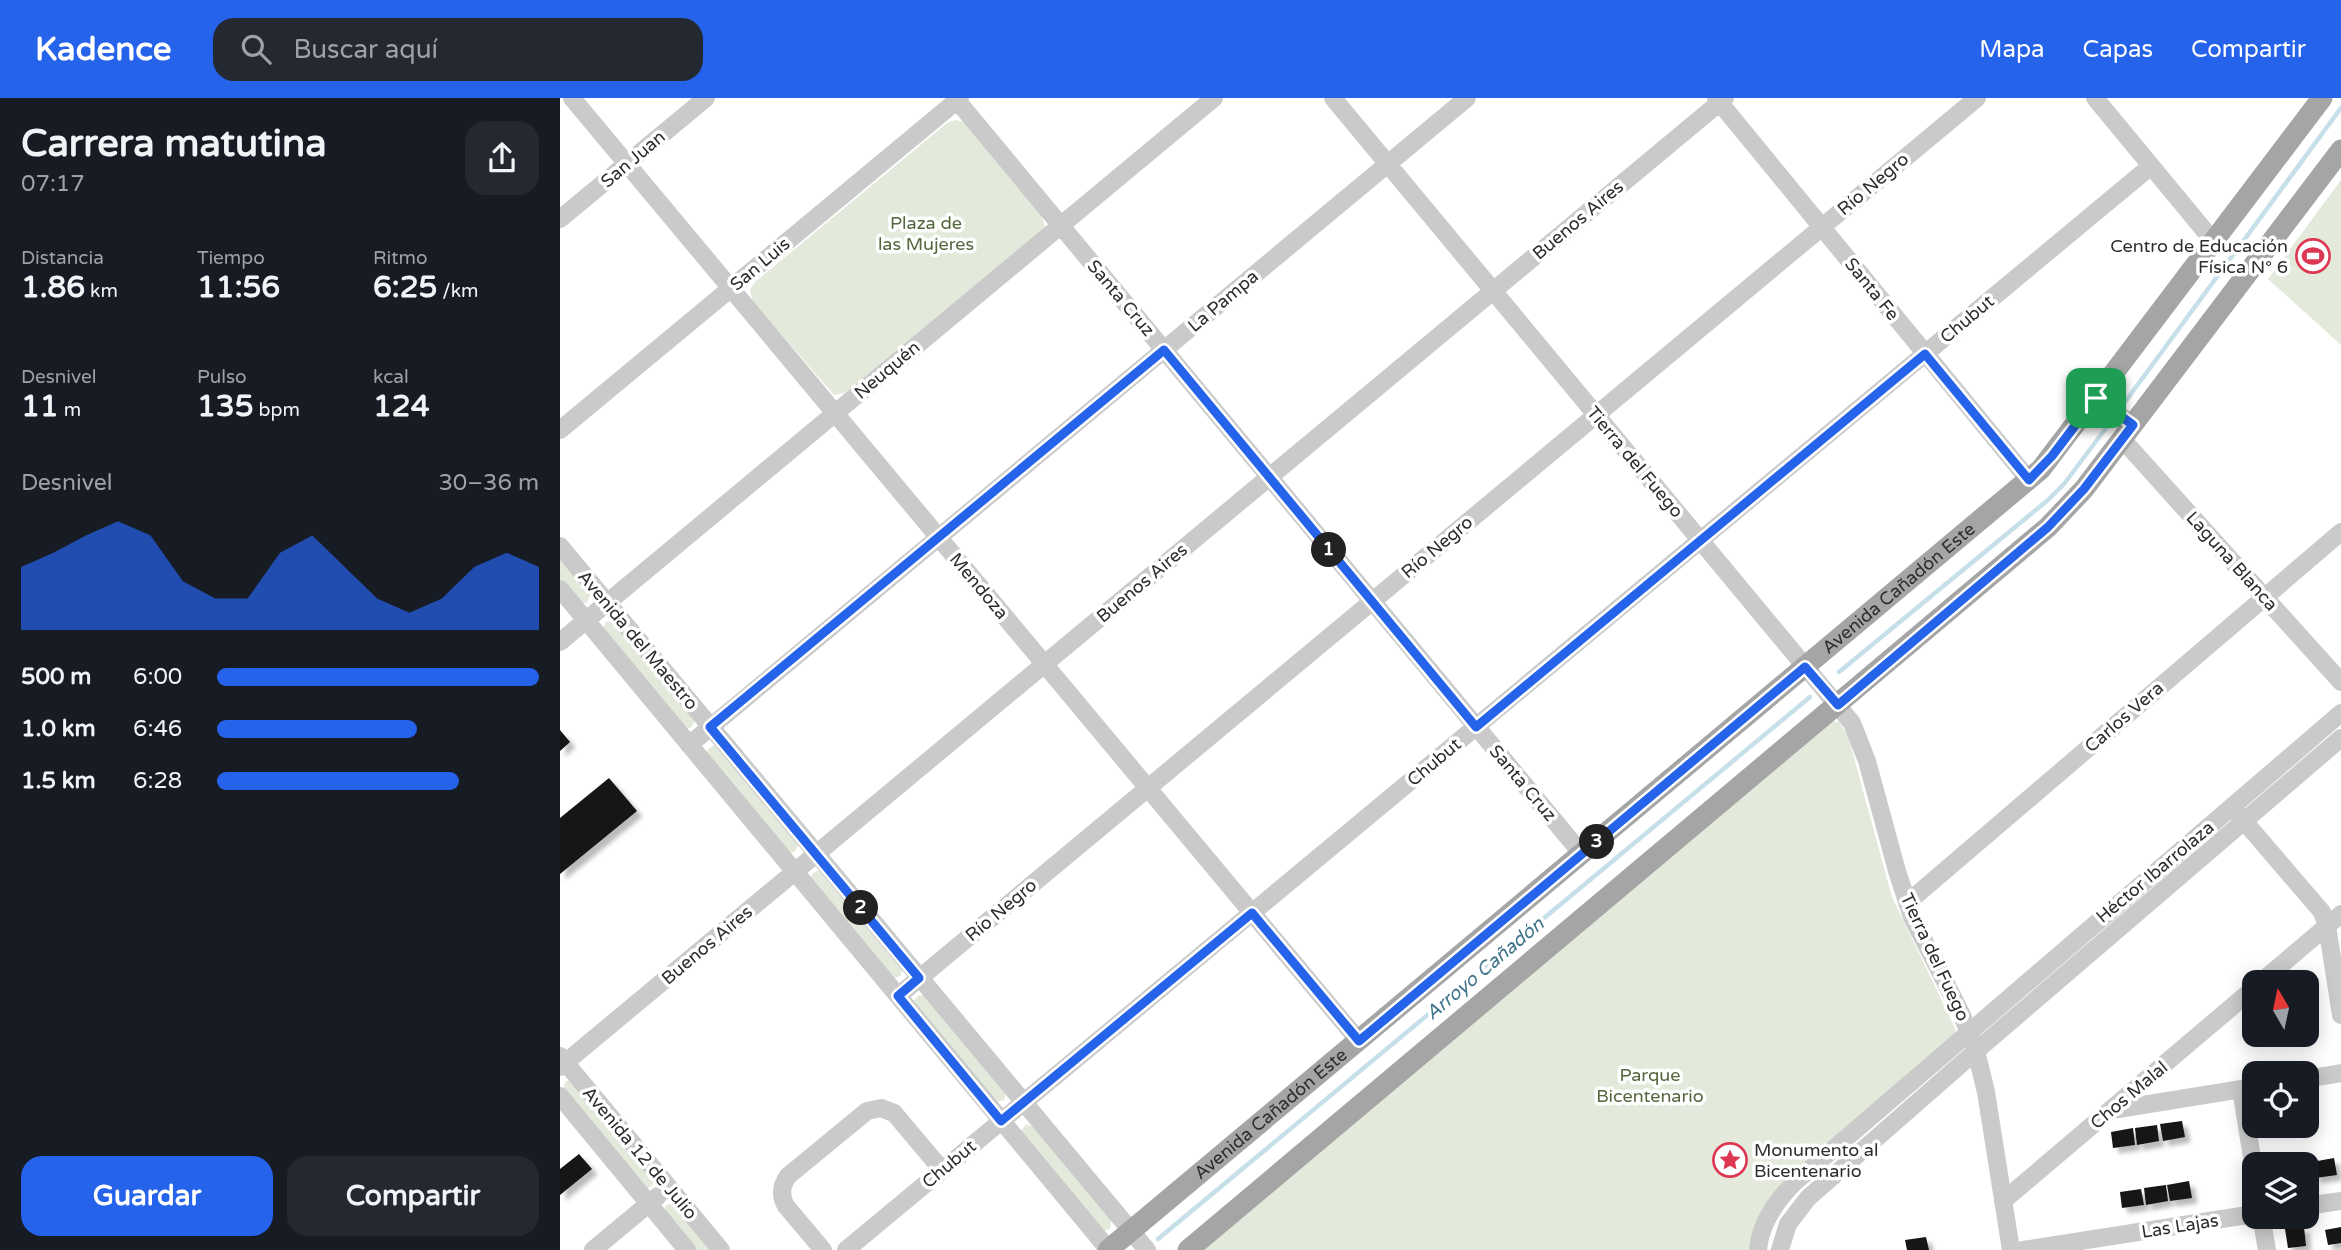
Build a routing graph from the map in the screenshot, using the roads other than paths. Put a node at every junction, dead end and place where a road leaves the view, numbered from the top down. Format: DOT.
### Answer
graph roads {
  1 [pos="572,98"];
  2 [pos="706,98"];
  3 [pos="1214,98"];
  4 [pos="1334,98"];
  5 [pos="1466,98"];
  6 [pos="1977,98"];
  7 [pos="2095,98"];
  8 [pos="2322,98"];
  9 [pos="957,99"];
  10 [pos="1720,100"];
  11 [pos="2341,150"];
  12 [pos="627,164"];
  13 [pos="1388,164"];
  14 [pos="2151,166"];
  15 [pos="560,219"];
  16 [pos="1060,226"];
  17 [pos="1822,227"];
  18 [pos="2214,242"];
  19 [pos="731,288"];
  20 [pos="1493,291"];
  21 [pos="1164,350"];
  22 [pos="1925,354"];
  23 [pos="2096,398"];
  24 [pos="835,413"];
  25 [pos="1596,415"];
  26 [pos="560,430"];
  27 [pos="2128,432"];
  28 [pos="1269,477"];
  29 [pos="2029,480"];
  30 [pos="2341,532"];
  31 [pos="939,537"];
  32 [pos="1700,541"];
  33 [pos="560,546"];
  34 [pos="560,589"];
  35 [pos="2264,597"];
  36 [pos="1372,601"];
  37 [pos="607,603"];
  38 [pos="586,620"];
  39 [pos="560,642"];
  40 [pos="1045,664"];
  41 [pos="1805,667"];
  42 [pos="2341,682"];
  43 [pos="1838,705"];
  44 [pos="2341,713"];
  45 [pos="710,727"];
  46 [pos="1476,727"];
  47 [pos="2341,738"];
  48 [pos="689,745"];
  49 [pos="1147,788"];
  50 [pos="2231,806"];
  51 [pos="2244,821"];
  52 [pos="816,854"];
  53 [pos="1582,854"];
  54 [pos="795,872"];
  55 [pos="1907,903"];
  56 [pos="1252,913"];
  57 [pos="2341,914"];
  58 [pos="2327,926"];
  59 [pos="2275,970"];
  60 [pos="919,978"];
  61 [pos="898,996"];
  62 [pos="2242,998"];
  63 [pos="2341,1015"];
  64 [pos="1969,1030"];
  65 [pos="1359,1041"];
  66 [pos="1976,1051"];
  67 [pos="562,1062"];
  68 [pos="2341,1073"];
  69 [pos="2319,1077"];
  70 [pos="2242,1089"];
  71 [pos="560,1096"];
  72 [pos="1023,1103"];
  73 [pos="2111,1110"];
  74 [pos="1001,1121"];
  75 [pos="942,1170"];
  76 [pos="669,1187"];
  77 [pos="2003,1201"];
  78 [pos="2341,1201"];
  79 [pos="649,1204"];
  80 [pos="2319,1204"];
  81 [pos="2242,1216"];
  82 [pos="2263,1229"];
  83 [pos="1130,1232"];
  84 [pos="593,1250"];
  85 [pos="687,1250"];
  86 [pos="721,1250"];
  87 [pos="823,1250"];
  88 [pos="846,1250"];
  89 [pos="1108,1250"];
  90 [pos="1147,1250"];
  91 [pos="1188,1250"];
  92 [pos="1758,1250"];
  93 [pos="1780,1250"];
  94 [pos="2011,1250"];
  95 [pos="2023,1250"];
  96 [pos="2267,1250"];
  1 -- 12 [label="street, Mendoza"];
  2 -- 12 [label="street, San Juan"];
  3 -- 16 [label="street, Neuquén"];
  4 -- 13 [label="street, Tierra del Fuego"];
  5 -- 13 [label="street, La Pampa"];
  6 -- 17 [label="street, Río Negro"];
  7 -- 14 [label="street"];
  8 -- 18 [label="main road, Avenida Cañadón Este"];
  9 -- 16 [label="street, Santa Cruz"];
  9 -- 19 [label="street, San Luis"];
  10 -- 17 [label="street, Santa Fe"];
  10 -- 20 [label="street, Buenos Aires"];
  11 -- 27 [label="main road"];
  12 -- 15 [label="street, San Juan"];
  12 -- 19 [label="street, Mendoza"];
  13 -- 20 [label="street, Tierra del Fuego"];
  13 -- 21 [label="street, La Pampa"];
  14 -- 18 [label="street"];
  14 -- 22 [label="street, Chubut"];
  16 -- 21 [label="street, Santa Cruz"];
  16 -- 24 [label="street, Neuquén"];
  17 -- 22 [label="street, Santa Fe"];
  17 -- 25 [label="street, Río Negro"];
  18 -- 23 [label="main road, Avenida Cañadón Este"];
  19 -- 24 [label="street, Mendoza"];
  19 -- 26 [label="street, San Luis"];
  20 -- 25 [label="street, Tierra del Fuego"];
  20 -- 28 [label="street, Buenos Aires"];
  21 -- 28 [label="street, Santa Cruz"];
  21 -- 31 [label="street, La Pampa"];
  22 -- 29 [label="street, Santa Fe"];
  22 -- 32 [label="street, Chubut"];
  23 -- 27 [label="street, Laguna Blanca"];
  23 -- 29 [label="main road, Avenida Cañadón Este"];
  24 -- 31 [label="street, Mendoza"];
  24 -- 37 [label="street, Neuquén"];
  25 -- 32 [label="street, Tierra del Fuego"];
  25 -- 36 [label="street, Río Negro"];
  27 -- 35 [label="street, Laguna Blanca"];
  27 -- 43 [label="main road"];
  28 -- 36 [label="street, Santa Cruz"];
  28 -- 40 [label="street, Buenos Aires"];
  29 -- 41 [label="main road, Avenida Cañadón Este"];
  30 -- 35 [label="street, Carlos Vera"];
  31 -- 40 [label="street, Mendoza"];
  31 -- 45 [label="street, La Pampa"];
  32 -- 41 [label="street, Tierra del Fuego"];
  32 -- 46 [label="street, Chubut"];
  33 -- 37 [label="street, Avenida del Maestro"];
  34 -- 38 [label="street, Avenida del Maestro"];
  35 -- 42 [label="street, Laguna Blanca"];
  35 -- 55 [label="street, Carlos Vera"];
  36 -- 46 [label="street, Santa Cruz"];
  36 -- 49 [label="street, Río Negro"];
  37 -- 38 [label="street, Neuquén"];
  37 -- 45 [label="street, Avenida del Maestro"];
  38 -- 39 [label="street, Neuquén"];
  38 -- 48 [label="street, Avenida del Maestro"];
  40 -- 49 [label="street, Mendoza"];
  40 -- 52 [label="street, Buenos Aires"];
  41 -- 43 [label="street, Tierra del Fuego"];
  41 -- 53 [label="main road, Avenida Cañadón Este"];
  43 -- 55 [label="street, Tierra del Fuego"];
  43 -- 91 [label="main road"];
  44 -- 50 [label="street, Héctor Ibarrolaza"];
  45 -- 48 [label="street, La Pampa"];
  45 -- 52 [label="street, Avenida del Maestro"];
  46 -- 53 [label="street, Santa Cruz"];
  46 -- 56 [label="street, Chubut"];
  47 -- 51 [label="street, Héctor Ibarrolaza"];
  48 -- 54 [label="street, Avenida del Maestro"];
  49 -- 56 [label="street, Mendoza"];
  49 -- 60 [label="street, Río Negro"];
  50 -- 51 [label="street"];
  50 -- 64 [label="street, Héctor Ibarrolaza"];
  51 -- 58 [label="street"];
  51 -- 66 [label="street, Héctor Ibarrolaza"];
  52 -- 54 [label="street, Buenos Aires"];
  52 -- 60 [label="street, Avenida del Maestro"];
  53 -- 65 [label="main road, Avenida Cañadón Este"];
  54 -- 61 [label="street, Avenida del Maestro"];
  54 -- 67 [label="street, Buenos Aires"];
  55 -- 64 [label="street, Tierra del Fuego"];
  56 -- 65 [label="street, Mendoza"];
  56 -- 72 [label="street, Chubut"];
  57 -- 58 [label="street"];
  58 -- 59 [label="street"];
  58 -- 63 [label="street"];
  60 -- 61 [label="street, Río Negro"];
  60 -- 72 [label="street, Avenida del Maestro"];
  61 -- 74 [label="street, Avenida del Maestro"];
  62 -- 73 [label="street, Chos Malal"];
  64 -- 66 [label="street, Tierra del Fuego"];
  64 -- 92 [label="street, Héctor Ibarrolaza"];
  65 -- 83 [label="main road, Avenida Cañadón Este"];
  66 -- 77 [label="street, Tierra del Fuego"];
  66 -- 93 [label="street, Héctor Ibarrolaza"];
  67 -- 76 [label="street, Avenida 12 de Julio"];
  68 -- 69 [label="street"];
  70 -- 73 [label="street"];
  71 -- 79 [label="street, Avenida 12 de Julio"];
  72 -- 74 [label="street, Chubut"];
  72 -- 83 [label="street, Avenida del Maestro"];
  73 -- 77 [label="street, Chos Malal"];
  74 -- 75 [label="street, Chubut"];
  74 -- 89 [label="street, Avenida del Maestro"];
  75 -- 87 [label="street"];
  75 -- 88 [label="street, Chubut"];
  76 -- 79 [label="street"];
  76 -- 86 [label="street, Avenida 12 de Julio"];
  77 -- 94 [label="street, Tierra del Fuego"];
  78 -- 80 [label="street"];
  79 -- 84 [label="street"];
  79 -- 85 [label="street, Avenida 12 de Julio"];
  81 -- 95 [label="street, Las Lajas"];
  82 -- 96 [label="street"];
  83 -- 89 [label="main road, Avenida Cañadón Este"];
  83 -- 90 [label="street, Avenida del Maestro"];
}
